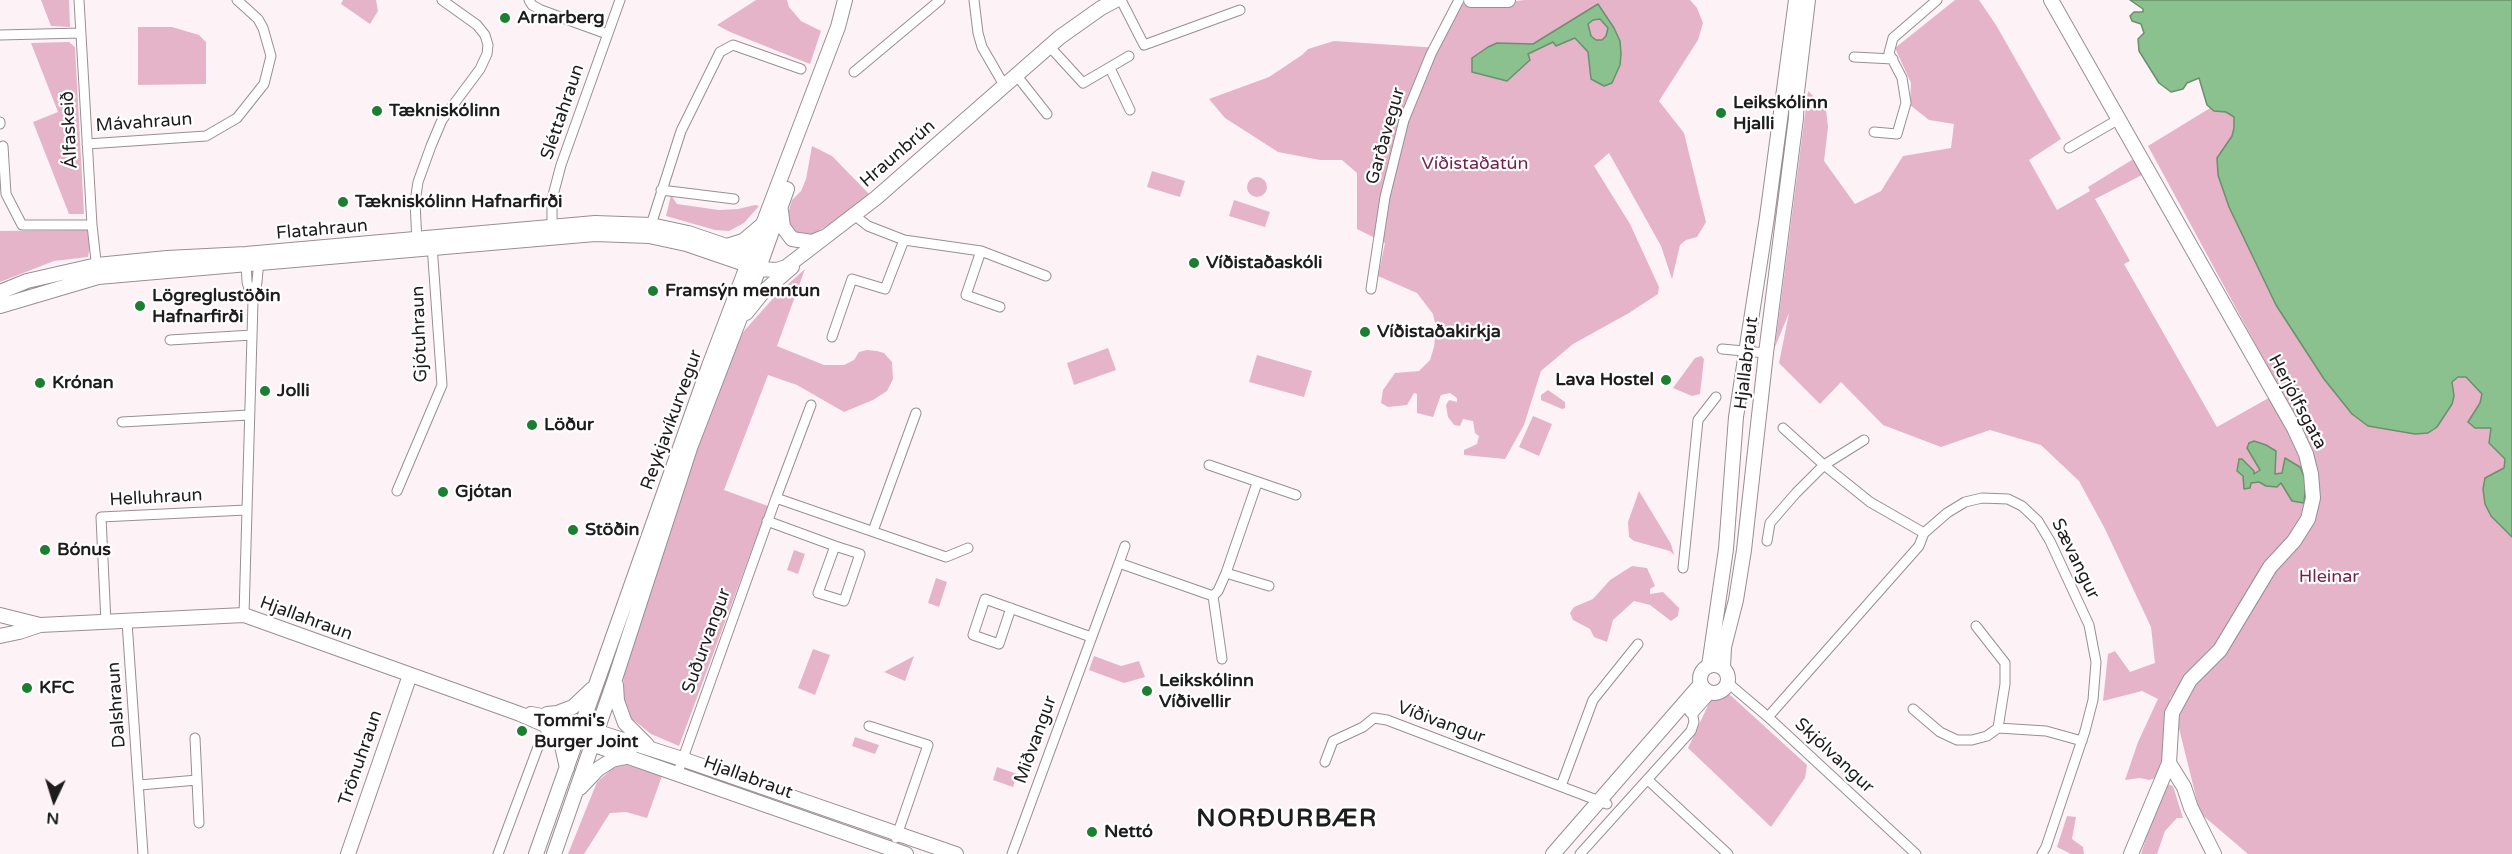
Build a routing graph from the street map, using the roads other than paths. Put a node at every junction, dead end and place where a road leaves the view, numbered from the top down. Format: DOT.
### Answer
graph roads {
  1 [pos="79,0"];
  2 [pos="237,0"];
  3 [pos="442,0"];
  4 [pos="530,0"];
  5 [pos="620,0"];
  6 [pos="845,0"];
  7 [pos="853,0"];
  8 [pos="940,0"];
  9 [pos="974,0"];
  10 [pos="1116,0"];
  11 [pos="1121,0"];
  12 [pos="1459,0"];
  13 [pos="1471,0"];
  14 [pos="1508,0"];
  15 [pos="1796,0"];
  16 [pos="1808,0"];
  17 [pos="1937,0"];
  18 [pos="2051,0"];
  19 [pos="1240,10"];
  20 [pos="81,33"];
  21 [pos="0,34"];
  22 [pos="607,34"];
  23 [pos="1050,46"];
  24 [pos="1129,56"];
  25 [pos="1854,57"];
  26 [pos="1893,59"];
  27 [pos="1795,60"];
  28 [pos="1110,68"];
  29 [pos="801,69"];
  30 [pos="854,72"];
  31 [pos="1017,76"];
  32 [pos="1004,85"];
  33 [pos="1130,110"];
  34 [pos="1047,114"];
  35 [pos="2119,118"];
  36 [pos="1874,132"];
  37 [pos="87,144"];
  38 [pos="3,146"];
  39 [pos="2069,148"];
  40 [pos="661,190"];
  41 [pos="734,200"];
  42 [pos="781,207"];
  43 [pos="854,216"];
  44 [pos="764,224"];
  45 [pos="92,225"];
  46 [pos="650,230"];
  47 [pos="552,232"];
  48 [pos="826,237"];
  49 [pos="904,240"];
  50 [pos="432,244"];
  51 [pos="417,245"];
  52 [pos="723,251"];
  53 [pos="981,251"];
  54 [pos="802,257"];
  55 [pos="252,259"];
  56 [pos="755,262"];
  57 [pos="97,271"];
  58 [pos="1046,276"];
  59 [pos="740,285"];
  60 [pos="1371,289"];
  61 [pos="0,292"];
  62 [pos="0,306"];
  63 [pos="1000,307"];
  64 [pos="735,329"];
  65 [pos="252,335"];
  66 [pos="832,337"];
  67 [pos="170,340"];
  68 [pos="1722,349"];
  69 [pos="1746,352"];
  70 [pos="1766,353"];
  71 [pos="1716,397"];
  72 [pos="812,405"];
  73 [pos="916,413"];
  74 [pos="249,415"];
  75 [pos="122,422"];
  76 [pos="1783,428"];
  77 [pos="1864,440"];
  78 [pos="1209,465"];
  79 [pos="1824,465"];
  80 [pos="1257,483"];
  81 [pos="397,491"];
  82 [pos="1296,495"];
  83 [pos="776,498"];
  84 [pos="246,510"];
  85 [pos="767,521"];
  86 [pos="873,531"];
  87 [pos="1924,533"];
  88 [pos="1767,541"];
  89 [pos="835,546"];
  90 [pos="1125,546"];
  91 [pos="968,548"];
  92 [pos="1119,563"];
  93 [pos="1683,568"];
  94 [pos="1226,573"];
  95 [pos="1269,586"];
  96 [pos="1213,597"];
  97 [pos="1011,608"];
  98 [pos="0,615"];
  99 [pos="243,615"];
  100 [pos="127,622"];
  101 [pos="106,623"];
  102 [pos="40,625"];
  103 [pos="1976,626"];
  104 [pos="0,636"];
  105 [pos="1091,637"];
  106 [pos="1638,644"];
  107 [pos="1222,659"];
  108 [pos="1716,667"];
  109 [pos="410,675"];
  110 [pos="615,679"];
  111 [pos="597,683"];
  112 [pos="1728,683"];
  113 [pos="1704,689"];
  114 [pos="1913,709"];
  115 [pos="1692,711"];
  116 [pos="1768,717"];
  117 [pos="534,718"];
  118 [pos="870,726"];
  119 [pos="1998,728"];
  120 [pos="579,733"];
  121 [pos="195,738"];
  122 [pos="595,738"];
  123 [pos="541,739"];
  124 [pos="2082,741"];
  125 [pos="650,749"];
  126 [pos="632,756"];
  127 [pos="1325,762"];
  128 [pos="2169,763"];
  129 [pos="680,765"];
  130 [pos="567,769"];
  131 [pos="196,780"];
  132 [pos="1648,780"];
  133 [pos="140,785"];
  134 [pos="1561,786"];
  135 [pos="575,794"];
  136 [pos="1604,803"];
  137 [pos="199,823"];
  138 [pos="898,833"];
  139 [pos="891,851"];
  140 [pos="1584,853"];
  141 [pos="143,854"];
  142 [pos="348,854"];
  143 [pos="498,854"];
  144 [pos="536,854"];
  145 [pos="554,854"];
  146 [pos="906,854"];
  147 [pos="956,854"];
  148 [pos="1012,854"];
  149 [pos="1553,854"];
  150 [pos="1561,854"];
  151 [pos="1728,854"];
  152 [pos="1916,854"];
  153 [pos="2042,854"];
  154 [pos="2131,854"];
  155 [pos="2214,854"];
  1 -- 20 [label="street, Álfaskeið"];
  2 -- 37 [label="street, Mávahraun"];
  3 -- 51 [label="street"];
  4 -- 22 [label="street"];
  5 -- 22 [label="street, Sléttahraun"];
  6 -- 44 [label="main road, Reykjavíkurvegur"];
  7 -- 42 [label="main road, Reykjavíkurvegur"];
  8 -- 30 [label="street"];
  9 -- 32 [label="street"];
  10 -- 23 [label="main road, Hraunbrún"];
  11 -- 19 [label="street"];
  12 -- 60 [label="street, Garðavegur"];
  13 -- 14 [label="main road"];
  15 -- 27 [label="main road"];
  16 -- 27 [label="main road"];
  17 -- 26 [label="street"];
  18 -- 35 [label="main road, Herjólfsgata"];
  20 -- 21 [label="street"];
  20 -- 37 [label="street, Álfaskeið"];
  22 -- 47 [label="street, Sléttahraun"];
  23 -- 28 [label="street"];
  23 -- 31 [label="main road, Hraunbrún"];
  24 -- 28 [label="street"];
  25 -- 26 [label="street"];
  26 -- 36 [label="street"];
  27 -- 69 [label="main road, Hjallabraut"];
  27 -- 70 [label="main road, Hjallabraut"];
  28 -- 33 [label="street"];
  29 -- 40 [label="street"];
  31 -- 32 [label="main road, Hraunbrún"];
  31 -- 34 [label="street"];
  32 -- 43 [label="main road, Hraunbrún"];
  35 -- 39 [label="street"];
  35 -- 128 [label="main road, Herjólfsgata"];
  37 -- 45 [label="street, Álfaskeið"];
  38 -- 45 [label="street"];
  40 -- 41 [label="street"];
  40 -- 46 [label="street"];
  42 -- 48 [label="main road"];
  42 -- 56 [label="main road, Reykjavíkurvegur"];
  43 -- 48 [label="main road, Hraunbrún"];
  43 -- 49 [label="street"];
  44 -- 52 [label="main road"];
  44 -- 56 [label="main road, Reykjavíkurvegur"];
  45 -- 57 [label="street, Álfaskeið"];
  46 -- 47 [label="main road, Flatahraun"];
  46 -- 52 [label="main road, Flatahraun"];
  47 -- 50 [label="main road, Flatahraun"];
  48 -- 54 [label="main road, Hraunbrún"];
  49 -- 53 [label="street"];
  49 -- 66 [label="street"];
  50 -- 51 [label="main road, Flatahraun"];
  50 -- 81 [label="street, Gjótuhraun"];
  51 -- 55 [label="main road, Flatahraun"];
  52 -- 56 [label="main road, Flatahraun"];
  52 -- 59 [label="main road"];
  53 -- 58 [label="street"];
  53 -- 63 [label="street"];
  54 -- 56 [label="main road, Hraunbrún"];
  54 -- 64 [label="main road"];
  55 -- 57 [label="main road, Flatahraun"];
  55 -- 65 [label="street"];
  56 -- 59 [label="main road, Reykjavíkurvegur"];
  56 -- 64 [label="main road, Reykjavíkurvegur"];
  57 -- 61 [label="main road, Flatahraun"];
  57 -- 62 [label="main road, Flatahraun"];
  59 -- 111 [label="main road, Reykjavíkurvegur"];
  64 -- 110 [label="main road, Reykjavíkurvegur"];
  65 -- 67 [label="street"];
  65 -- 74 [label="street"];
  68 -- 69 [label="street"];
  69 -- 70 [label="street"];
  69 -- 108 [label="main road, Hjallabraut"];
  70 -- 108 [label="main road, Hjallabraut"];
  71 -- 93 [label="street"];
  72 -- 83 [label="street, Suðurvangur"];
  73 -- 86 [label="street"];
  74 -- 75 [label="street"];
  74 -- 84 [label="street"];
  76 -- 79 [label="street"];
  77 -- 79 [label="street"];
  78 -- 80 [label="street"];
  79 -- 87 [label="street"];
  79 -- 88 [label="street"];
  80 -- 82 [label="street"];
  80 -- 94 [label="street"];
  83 -- 85 [label="street, Suðurvangur"];
  83 -- 86 [label="street"];
  84 -- 99 [label="street"];
  84 -- 101 [label="street, Helluhraun"];
  85 -- 89 [label="street"];
  85 -- 129 [label="street, Suðurvangur"];
  86 -- 91 [label="street"];
  87 -- 116 [label="street, Sævangur"];
  87 -- 124 [label="street, Sævangur"];
  89 -- 89 [label="street"];
  90 -- 92 [label="street, Miðvangur"];
  92 -- 96 [label="street"];
  92 -- 105 [label="street, Miðvangur"];
  94 -- 95 [label="street"];
  94 -- 96 [label="street"];
  96 -- 107 [label="street"];
  97 -- 97 [label="street"];
  97 -- 105 [label="street"];
  98 -- 102 [label="main road"];
  99 -- 100 [label="main road, Hjallahraun"];
  99 -- 109 [label="main road, Hjallahraun"];
  100 -- 101 [label="main road, Hjallahraun"];
  100 -- 133 [label="street, Dalshraun"];
  101 -- 102 [label="main road, Hjallahraun"];
  102 -- 104 [label="main road, Hjallahraun"];
  103 -- 119 [label="street"];
  105 -- 148 [label="street, Miðvangur"];
  106 -- 134 [label="street"];
  108 -- 112 [label="main road"];
  108 -- 113 [label="main road"];
  109 -- 117 [label="main road, Hjallahraun"];
  109 -- 142 [label="main road, Trönuhraun"];
  110 -- 122 [label="main road, Reykjavíkurvegur"];
  110 -- 125 [label="main road"];
  111 -- 117 [label="main road"];
  111 -- 120 [label="main road, Reykjavíkurvegur"];
  112 -- 113 [label="main road"];
  112 -- 116 [label="street, Skjólvangur"];
  113 -- 115 [label="main road"];
  113 -- 136 [label="main road"];
  114 -- 119 [label="street"];
  115 -- 132 [label="street"];
  115 -- 136 [label="main road"];
  116 -- 152 [label="street, Skjólvangur"];
  117 -- 120 [label="main road, Hjallahraun"];
  117 -- 130 [label="main road"];
  118 -- 138 [label="street"];
  119 -- 124 [label="street"];
  120 -- 122 [label="main road, Hjallabraut"];
  120 -- 130 [label="main road, Reykjavíkurvegur"];
  121 -- 131 [label="street"];
  122 -- 125 [label="main road, Hjallabraut"];
  122 -- 126 [label="main road, Hjallabraut"];
  122 -- 135 [label="main road, Reykjavíkurvegur"];
  123 -- 143 [label="street"];
  124 -- 153 [label="street, Sævangur"];
  125 -- 129 [label="main road, Hjallabraut"];
  126 -- 129 [label="main road, Hjallabraut"];
  126 -- 135 [label="main road"];
  127 -- 134 [label="street, Víðivangur"];
  128 -- 154 [label="main road, Herjólfsgata"];
  128 -- 155 [label="main road"];
  129 -- 138 [label="main road, Hjallabraut"];
  129 -- 139 [label="main road, Hjallabraut"];
  130 -- 144 [label="main road, Reykjavíkurvegur"];
  131 -- 133 [label="street"];
  131 -- 137 [label="street"];
  132 -- 140 [label="street"];
  132 -- 151 [label="street"];
  133 -- 141 [label="street, Dalshraun"];
  134 -- 136 [label="street, Víðivangur"];
  135 -- 145 [label="main road, Reykjavíkurvegur"];
  136 -- 149 [label="main road"];
  136 -- 150 [label="main road"];
  138 -- 139 [label="street"];
  138 -- 147 [label="main road, Hjallabraut"];
  139 -- 146 [label="main road, Hjallabraut"];
}
